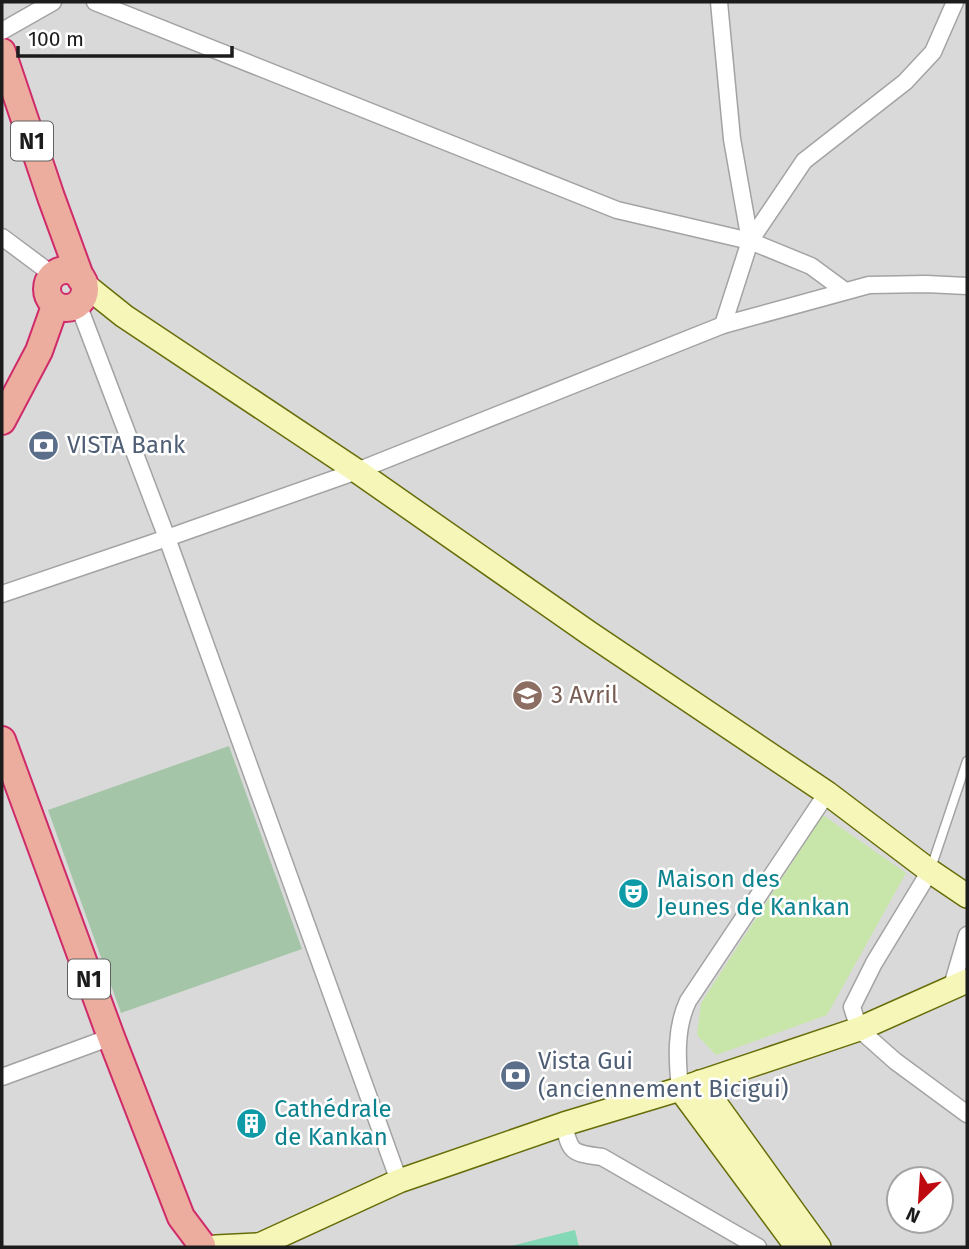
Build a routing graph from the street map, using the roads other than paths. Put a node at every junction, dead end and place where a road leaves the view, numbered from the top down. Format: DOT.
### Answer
graph roads {
  1 [pos="53,2"];
  2 [pos="95,2"];
  3 [pos="719,2"];
  4 [pos="958,7"];
  5 [pos="2,31"];
  6 [pos="2,52"];
  7 [pos="2,237"];
  8 [pos="750,241"];
  9 [pos="967,286"];
  10 [pos="71,291"];
  11 [pos="845,291"];
  12 [pos="723,325"];
  13 [pos="2,421"];
  14 [pos="357,471"];
  15 [pos="167,538"];
  16 [pos="2,594"];
  17 [pos="2,740"];
  18 [pos="967,761"];
  19 [pos="827,793"];
  20 [pos="930,871"];
  21 [pos="967,896"];
  22 [pos="967,935"];
  23 [pos="960,983"];
  24 [pos="859,1029"];
  25 [pos="111,1037"];
  26 [pos="2,1077"];
  27 [pos="690,1085"];
  28 [pos="967,1114"];
  29 [pos="564,1124"];
  30 [pos="399,1181"];
  31 [pos="256,1246"];
  32 [pos="199,1247"];
  33 [pos="758,1247"];
  34 [pos="813,1247"];
  1 -- 5 [label="street"];
  2 -- 8 [label="street"];
  3 -- 8 [label="street"];
  4 -- 8 [label="street"];
  6 -- 10 [label="highway, N1"];
  7 -- 10 [label="street"];
  8 -- 11 [label="street"];
  8 -- 12 [label="street"];
  9 -- 11 [label="street"];
  10 -- 13 [label="highway, N1"];
  10 -- 14 [label="main road"];
  10 -- 15 [label="street"];
  11 -- 12 [label="street"];
  12 -- 14 [label="street"];
  14 -- 15 [label="street"];
  14 -- 19 [label="main road"];
  15 -- 16 [label="street"];
  15 -- 30 [label="street"];
  17 -- 25 [label="highway, N1"];
  18 -- 20 [label="lane"];
  19 -- 20 [label="main road"];
  19 -- 27 [label="street"];
  20 -- 21 [label="main road"];
  20 -- 24 [label="street"];
  22 -- 23 [label="street"];
  23 -- 24 [label="main road"];
  24 -- 27 [label="main road"];
  24 -- 28 [label="street"];
  25 -- 26 [label="street"];
  25 -- 32 [label="highway, N1"];
  27 -- 29 [label="main road"];
  27 -- 34 [label="main road"];
  29 -- 30 [label="main road"];
  29 -- 33 [label="street"];
  30 -- 31 [label="main road"];
  31 -- 32 [label="main road"];
}
